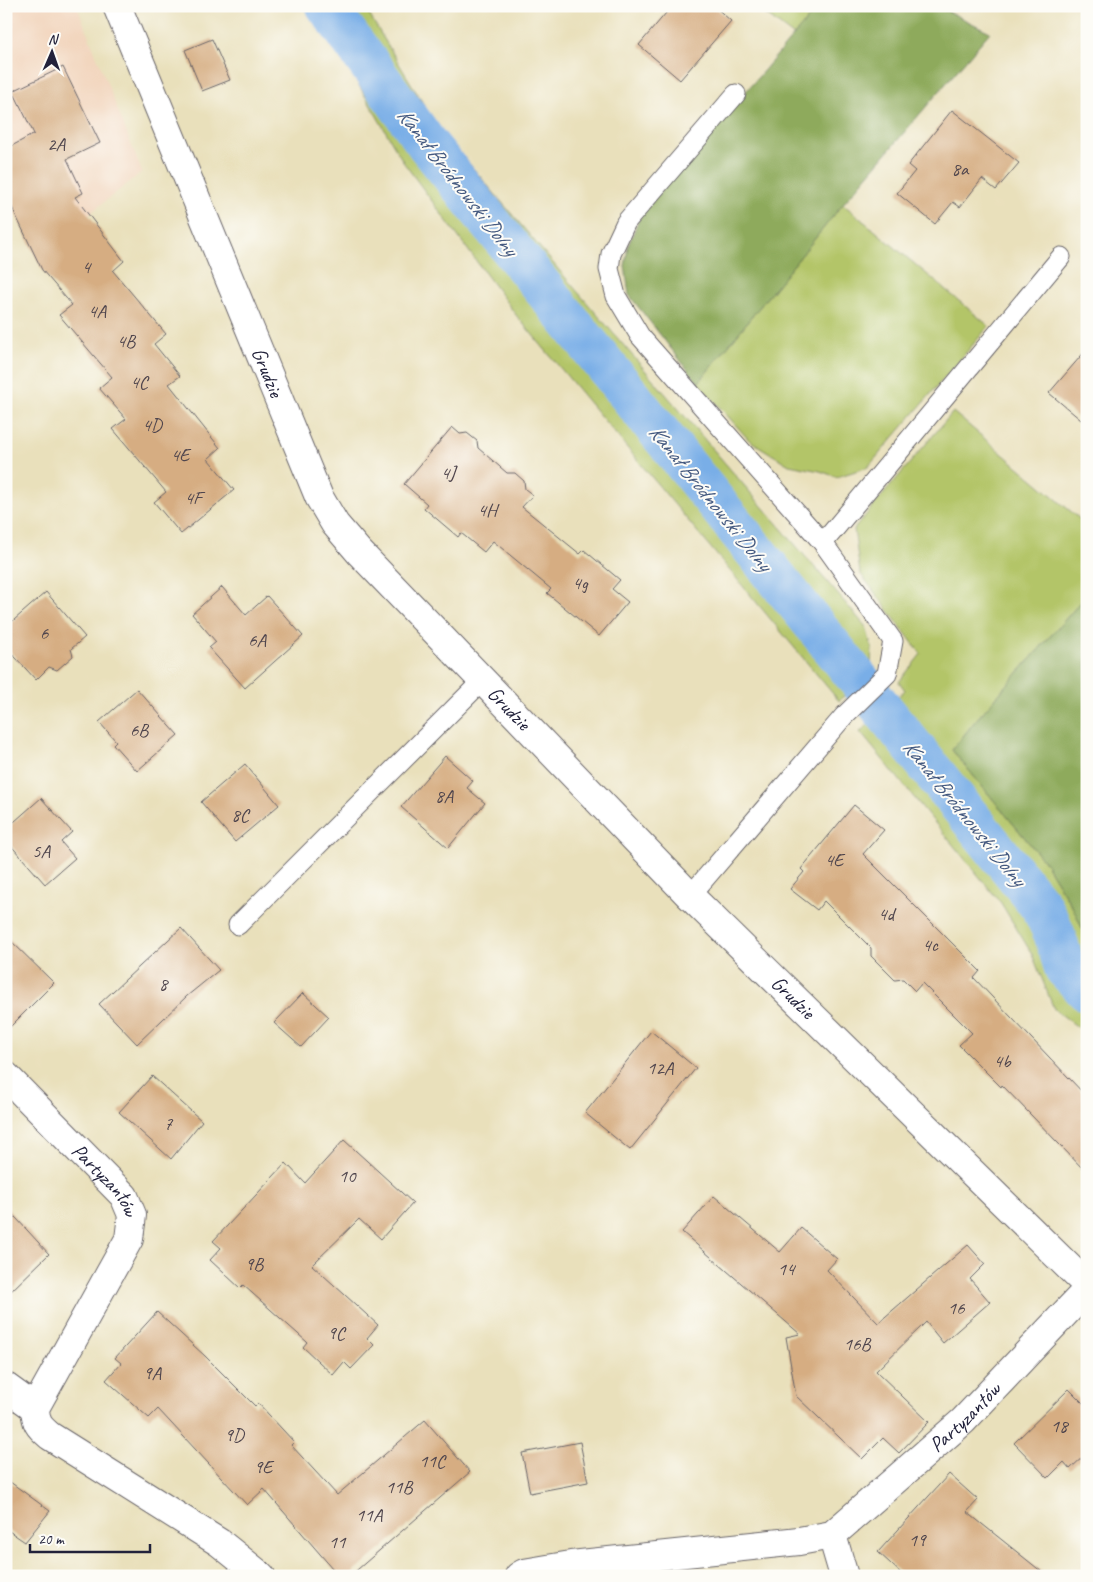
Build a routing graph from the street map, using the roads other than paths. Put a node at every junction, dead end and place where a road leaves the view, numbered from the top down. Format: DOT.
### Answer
graph roads {
  1 [pos="117,6"];
  2 [pos="736,94"];
  3 [pos="1061,257"];
  4 [pos="823,543"];
  5 [pos="482,680"];
  6 [pos="690,896"];
  7 [pos="238,925"];
  8 [pos="6,1076"];
  9 [pos="1087,1285"];
  10 [pos="1087,1290"];
  11 [pos="6,1388"];
  12 [pos="35,1408"];
  13 [pos="832,1535"];
  14 [pos="843,1575"];
  15 [pos="261,1576"];
  16 [pos="518,1576"];
  1 -- 5 [label="street, Grudzie"];
  2 -- 4 [label="lane"];
  3 -- 4 [label="lane"];
  4 -- 6 [label="lane"];
  5 -- 6 [label="street, Grudzie"];
  5 -- 7 [label="lane"];
  6 -- 9 [label="street, Grudzie"];
  8 -- 12 [label="street, Partyzantów"];
  10 -- 13 [label="street, Partyzantów"];
  11 -- 12 [label="street"];
  12 -- 15 [label="street"];
  13 -- 14 [label="street"];
  13 -- 16 [label="street"];
}
